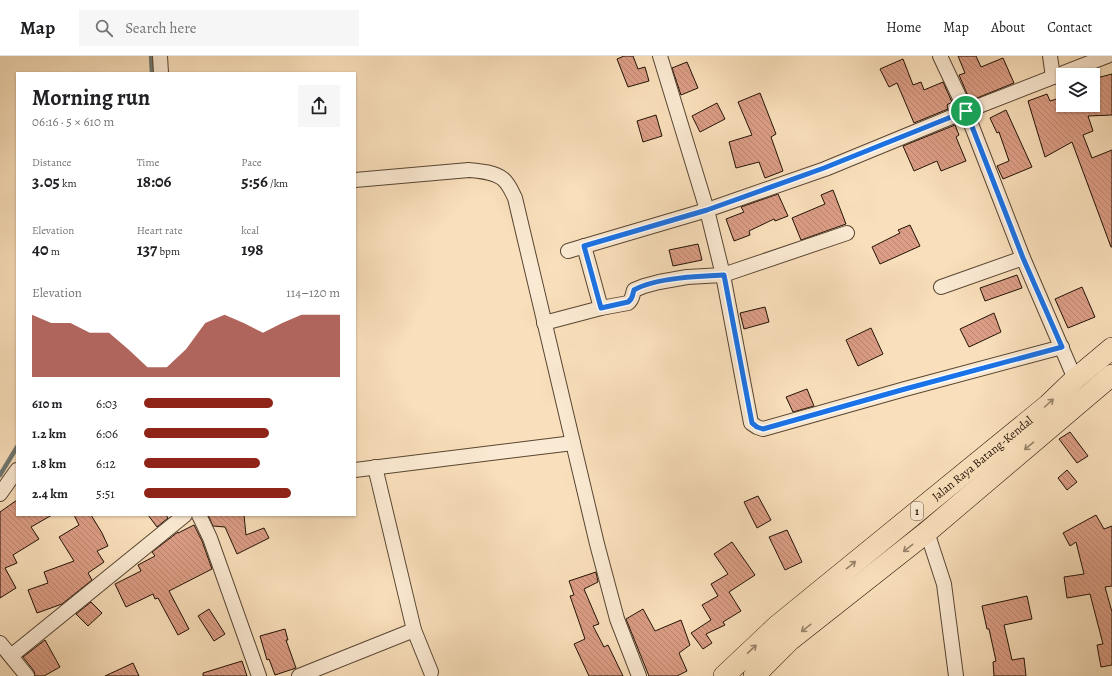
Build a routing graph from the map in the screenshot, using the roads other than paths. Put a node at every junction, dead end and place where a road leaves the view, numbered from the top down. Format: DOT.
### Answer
graph roads {
  1 [pos="160,56"];
  2 [pos="660,56"];
  3 [pos="940,56"];
  4 [pos="1050,56"];
  5 [pos="1108,56"];
  6 [pos="161,72"];
  7 [pos="1053,77"];
  8 [pos="966,111"];
  9 [pos="356,180"];
  10 [pos="707,210"];
  11 [pos="847,233"];
  12 [pos="584,246"];
  13 [pos="568,251"];
  14 [pos="1023,258"];
  15 [pos="724,275"];
  16 [pos="941,287"];
  17 [pos="601,308"];
  18 [pos="544,323"];
  19 [pos="1062,347"];
  20 [pos="1112,348"];
  21 [pos="1112,375"];
  22 [pos="1076,379"];
  23 [pos="573,443"];
  24 [pos="375,467"];
  25 [pos="356,470"];
  26 [pos="16,471"];
  27 [pos="0,494"];
  28 [pos="184,516"];
  29 [pos="200,516"];
  30 [pos="927,532"];
  31 [pos="414,630"];
  32 [pos="0,643"];
  33 [pos="11,656"];
  34 [pos="431,672"];
  35 [pos="27,676"];
  36 [pos="259,676"];
  37 [pos="299,676"];
  38 [pos="639,676"];
  39 [pos="724,676"];
  40 [pos="754,676"];
  41 [pos="956,676"];
  1 -- 6 [label="street"];
  2 -- 10 [label="street"];
  3 -- 8 [label="street"];
  4 -- 7 [label="street"];
  5 -- 7 [label="street"];
  7 -- 8 [label="street"];
  8 -- 10 [label="street"];
  8 -- 14 [label="street"];
  9 -- 18 [label="street"];
  10 -- 12 [label="street"];
  10 -- 15 [label="street"];
  11 -- 15 [label="street"];
  12 -- 13 [label="street"];
  12 -- 17 [label="street"];
  14 -- 16 [label="street"];
  14 -- 19 [label="street"];
  15 -- 17 [label="street"];
  15 -- 19 [label="street"];
  17 -- 18 [label="street"];
  18 -- 23 [label="street"];
  19 -- 22 [label="street"];
  20 -- 22 [label="highway, Jalan Raya Batang-Kendal / 1"];
  21 -- 30 [label="highway, Jalan Raya Batang-Kendal / 1, one-way"];
  39 -- 22 [label="highway, Jalan Raya Batang-Kendal / 1, one-way"];
  23 -- 24 [label="street"];
  23 -- 38 [label="street"];
  24 -- 25 [label="street"];
  24 -- 31 [label="street"];
  26 -- 27 [label="street"];
  28 -- 33 [label="street"];
  29 -- 36 [label="street"];
  30 -- 40 [label="highway, Jalan Raya Batang-Kendal / 1, one-way"];
  30 -- 41 [label="street"];
  31 -- 34 [label="street"];
  31 -- 37 [label="street"];
  32 -- 33 [label="street"];
  33 -- 35 [label="street"];
}
